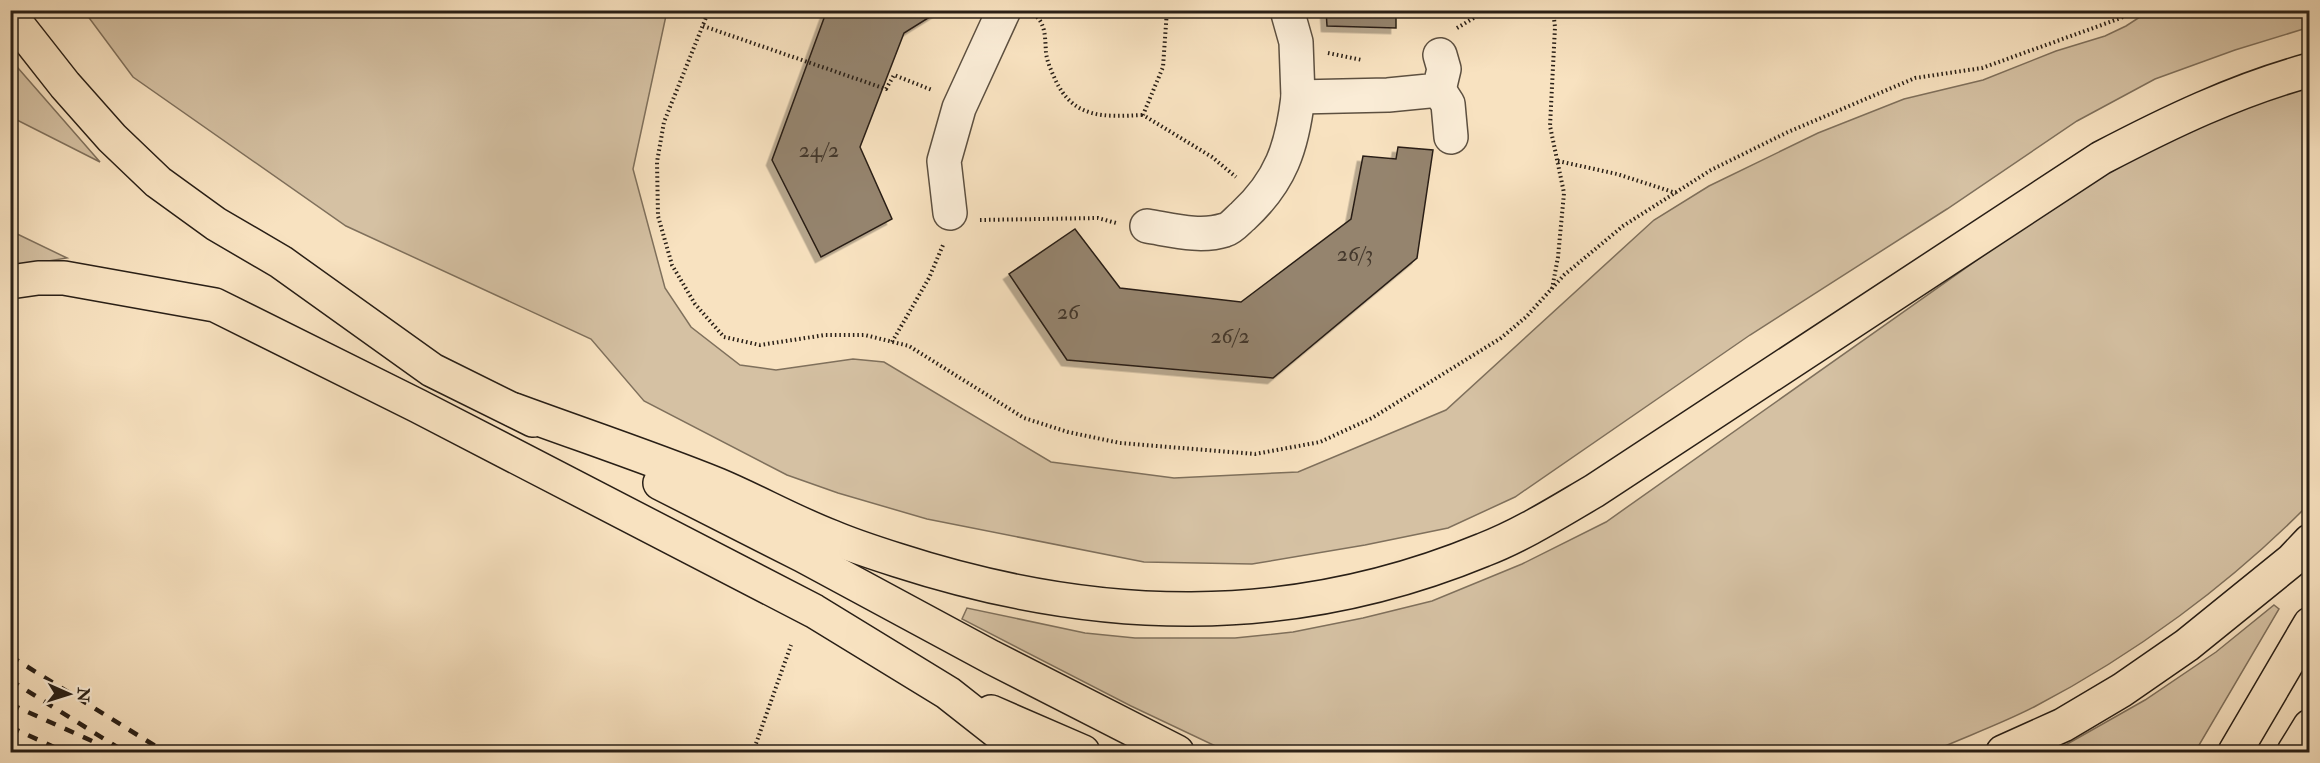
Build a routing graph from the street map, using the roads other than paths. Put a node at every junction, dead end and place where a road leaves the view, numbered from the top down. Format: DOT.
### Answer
graph roads {
  1 [pos="1004,10"];
  2 [pos="1287,10"];
  3 [pos="10,15"];
  4 [pos="1445,44"];
  5 [pos="2310,70"];
  6 [pos="1439,90"];
  7 [pos="1299,97"];
  8 [pos="1451,137"];
  9 [pos="950,213"];
  10 [pos="1147,226"];
  11 [pos="10,282"];
  12 [pos="514,410"];
  13 [pos="2310,541"];
  14 [pos="2310,624"];
  15 [pos="948,693"];
  16 [pos="2310,726"];
  17 [pos="1023,753"];
  18 [pos="1083,753"];
  19 [pos="1177,753"];
  20 [pos="2003,753"];
  21 [pos="2235,753"];
  22 [pos="2294,753"];
  1 -- 9 [label="street"];
  2 -- 7 [label="street"];
  3 -- 12 [label="highway"];
  4 -- 6 [label="street"];
  5 -- 12 [label="highway"];
  6 -- 7 [label="street"];
  6 -- 8 [label="street"];
  7 -- 10 [label="street"];
  11 -- 15 [label="highway"];
  12 -- 19 [label="highway"];
  13 -- 20 [label="highway"];
  14 -- 21 [label="highway"];
  15 -- 17 [label="highway"];
  15 -- 18 [label="highway"];
  16 -- 22 [label="highway"];
}
